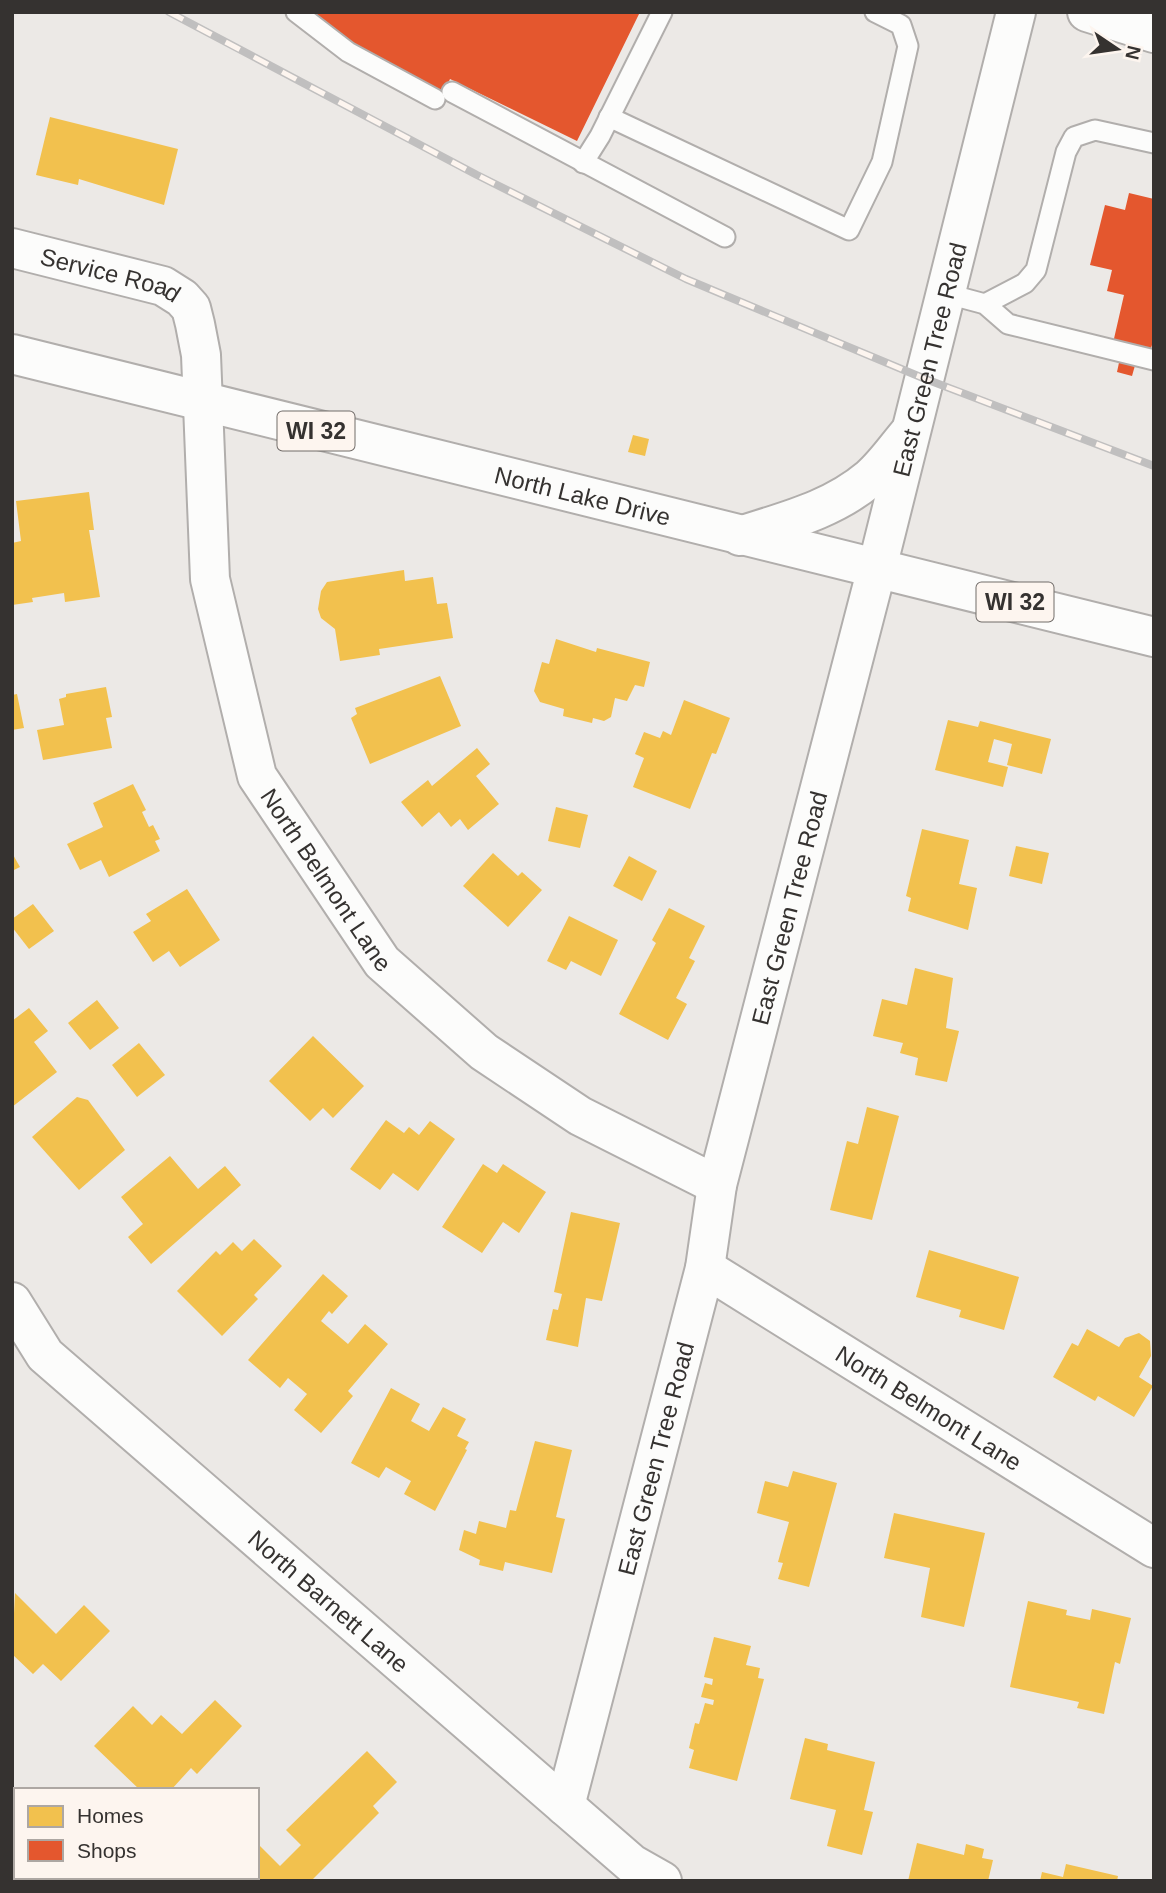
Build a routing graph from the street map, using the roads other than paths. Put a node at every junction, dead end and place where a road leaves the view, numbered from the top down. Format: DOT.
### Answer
graph roads {
  1 [pos="296,12"];
  2 [pos="662,12"];
  3 [pos="876,12"];
  4 [pos="1016,12"];
  5 [pos="1087,12"];
  6 [pos="1154,33"];
  7 [pos="609,117"];
  8 [pos="1154,143"];
  9 [pos="583,163"];
  10 [pos="725,237"];
  11 [pos="12,248"];
  12 [pos="944,293"];
  13 [pos="985,304"];
  14 [pos="12,354"];
  15 [pos="1154,360"];
  16 [pos="203,403"];
  17 [pos="910,432"];
  18 [pos="739,537"];
  19 [pos="877,568"];
  20 [pos="1154,637"];
  21 [pos="717,1185"];
  22 [pos="705,1268"];
  23 [pos="12,1302"];
  24 [pos="1154,1548"];
  25 [pos="565,1806"];
  26 [pos="662,1881"];
  1 -- 9 [label="lane"];
  2 -- 7 [label="lane"];
  3 -- 7 [label="lane"];
  4 -- 12 [label="street, East Green Tree Road"];
  5 -- 6 [label="street"];
  7 -- 9 [label="lane"];
  8 -- 13 [label="lane"];
  9 -- 10 [label="lane"];
  11 -- 16 [label="street, Service Road"];
  12 -- 13 [label="lane"];
  12 -- 17 [label="street, East Green Tree Road"];
  13 -- 15 [label="lane"];
  14 -- 16 [label="street, North Lake Drive / WI 32"];
  16 -- 18 [label="street, North Lake Drive / WI 32"];
  16 -- 21 [label="street, North Belmont Lane"];
  17 -- 18 [label="street"];
  17 -- 19 [label="street, East Green Tree Road"];
  18 -- 19 [label="street, North Lake Drive / WI 32"];
  19 -- 20 [label="street, North Lake Drive / WI 32"];
  19 -- 21 [label="street, East Green Tree Road"];
  21 -- 22 [label="street, East Green Tree Road"];
  22 -- 24 [label="street, North Belmont Lane"];
  22 -- 25 [label="street, East Green Tree Road"];
  23 -- 25 [label="street, North Barnett Lane"];
  25 -- 26 [label="street, North Barnett Lane"];
}
